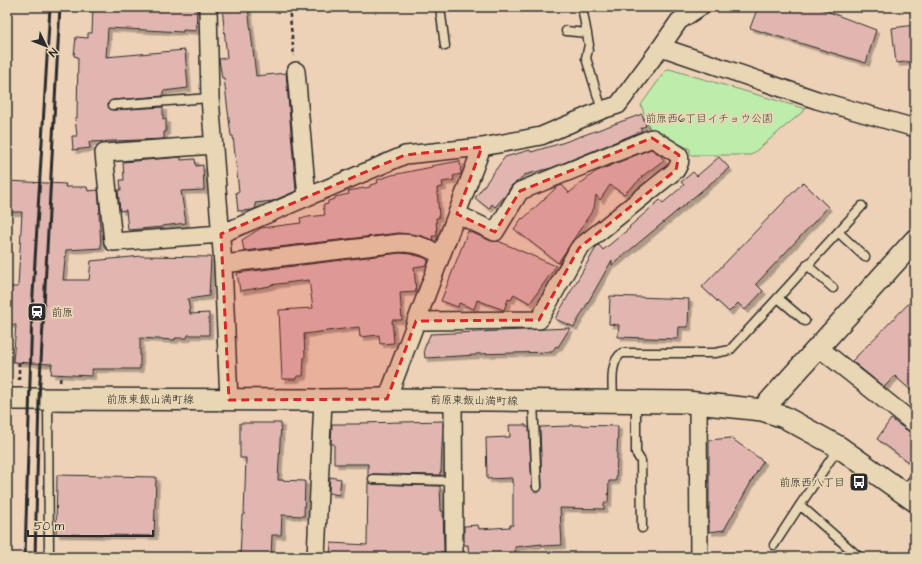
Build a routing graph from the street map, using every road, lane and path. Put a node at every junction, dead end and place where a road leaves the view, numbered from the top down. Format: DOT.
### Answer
graph roads {
  1 [pos="208,7"];
  2 [pos="289,7"];
  3 [pos="440,7"];
  4 [pos="582,7"];
  5 [pos="700,7"];
  6 [pos="683,12"];
  7 [pos="566,31"];
  8 [pos="587,32"];
  9 [pos="445,46"];
  10 [pos="661,47"];
  11 [pos="296,71"];
  12 [pos="210,98"];
  13 [pos="113,105"];
  14 [pos="602,110"];
  15 [pos="915,128"];
  16 [pos="213,145"];
  17 [pos="482,147"];
  18 [pos="307,197"];
  19 [pos="862,206"];
  20 [pos="457,214"];
  21 [pos="838,232"];
  22 [pos="221,234"];
  23 [pos="915,240"];
  24 [pos="441,255"];
  25 [pos="865,257"];
  26 [pos="223,264"];
  27 [pos="808,265"];
  28 [pos="833,288"];
  29 [pos="778,298"];
  30 [pos="416,321"];
  31 [pos="805,321"];
  32 [pos="818,347"];
  33 [pos="19,363"];
  34 [pos="13,392"];
  35 [pos="48,399"];
  36 [pos="387,399"];
  37 [pos="229,400"];
  38 [pos="323,400"];
  39 [pos="453,400"];
  40 [pos="533,401"];
  41 [pos="613,401"];
  42 [pos="636,402"];
  43 [pos="698,403"];
  44 [pos="762,410"];
  45 [pos="915,424"];
  46 [pos="839,447"];
  47 [pos="373,479"];
  48 [pos="454,481"];
  49 [pos="537,487"];
  50 [pos="911,490"];
  51 [pos="800,505"];
  52 [pos="642,528"];
  53 [pos="774,545"];
  54 [pos="49,557"];
  55 [pos="316,557"];
  56 [pos="454,557"];
  57 [pos="699,557"];
  58 [pos="859,557"];
  1 -- 12 [label="street"];
  2 -- 11 [label="path"];
  3 -- 9 [label="lane"];
  4 -- 8 [label="lane"];
  5 -- 6 [label="street"];
  6 -- 10 [label="street"];
  7 -- 8 [label="lane"];
  8 -- 14 [label="lane"];
  10 -- 14 [label="street"];
  10 -- 15 [label="street"];
  11 -- 18 [label="street"];
  12 -- 13 [label="lane"];
  12 -- 16 [label="street"];
  14 -- 17 [label="street"];
  16 -- 22 [label="street"];
  16 -- 22 [label="street"];
  17 -- 18 [label="street"];
  17 -- 20 [label="street"];
  18 -- 22 [label="street"];
  19 -- 21 [label="lane"];
  20 -- 24 [label="street"];
  20 -- 30 [label="street"];
  21 -- 25 [label="lane"];
  21 -- 27 [label="lane"];
  22 -- 26 [label="street"];
  23 -- 32 [label="street"];
  24 -- 26 [label="street"];
  24 -- 30 [label="street"];
  26 -- 37 [label="street"];
  27 -- 28 [label="lane"];
  27 -- 29 [label="lane"];
  29 -- 31 [label="lane"];
  29 -- 41 [label="lane"];
  30 -- 36 [label="street"];
  32 -- 44 [label="street"];
  32 -- 45 [label="street"];
  33 -- 34 [label="path"];
  34 -- 35 [label="street, 前原東飯山満町線"];
  35 -- 37 [label="street, 前原東飯山満町線"];
  35 -- 54 [label="lane"];
  36 -- 38 [label="street, 前原東飯山満町線"];
  36 -- 39 [label="street, 前原東飯山満町線"];
  37 -- 38 [label="street, 前原東飯山満町線"];
  38 -- 55 [label="street"];
  39 -- 40 [label="street, 前原東飯山満町線"];
  39 -- 48 [label="street"];
  40 -- 41 [label="street, 前原東飯山満町線"];
  40 -- 49 [label="lane"];
  41 -- 42 [label="street, 前原東飯山満町線"];
  42 -- 43 [label="street, 前原東飯山満町線"];
  42 -- 52 [label="lane"];
  43 -- 44 [label="street, 前原東飯山満町線"];
  43 -- 57 [label="street"];
  44 -- 46 [label="street, 前原東飯山満町線"];
  46 -- 50 [label="street, 前原東飯山満町線"];
  46 -- 51 [label="lane"];
  47 -- 48 [label="lane"];
  48 -- 56 [label="street"];
  51 -- 53 [label="lane"];
  51 -- 58 [label="lane"];
}
